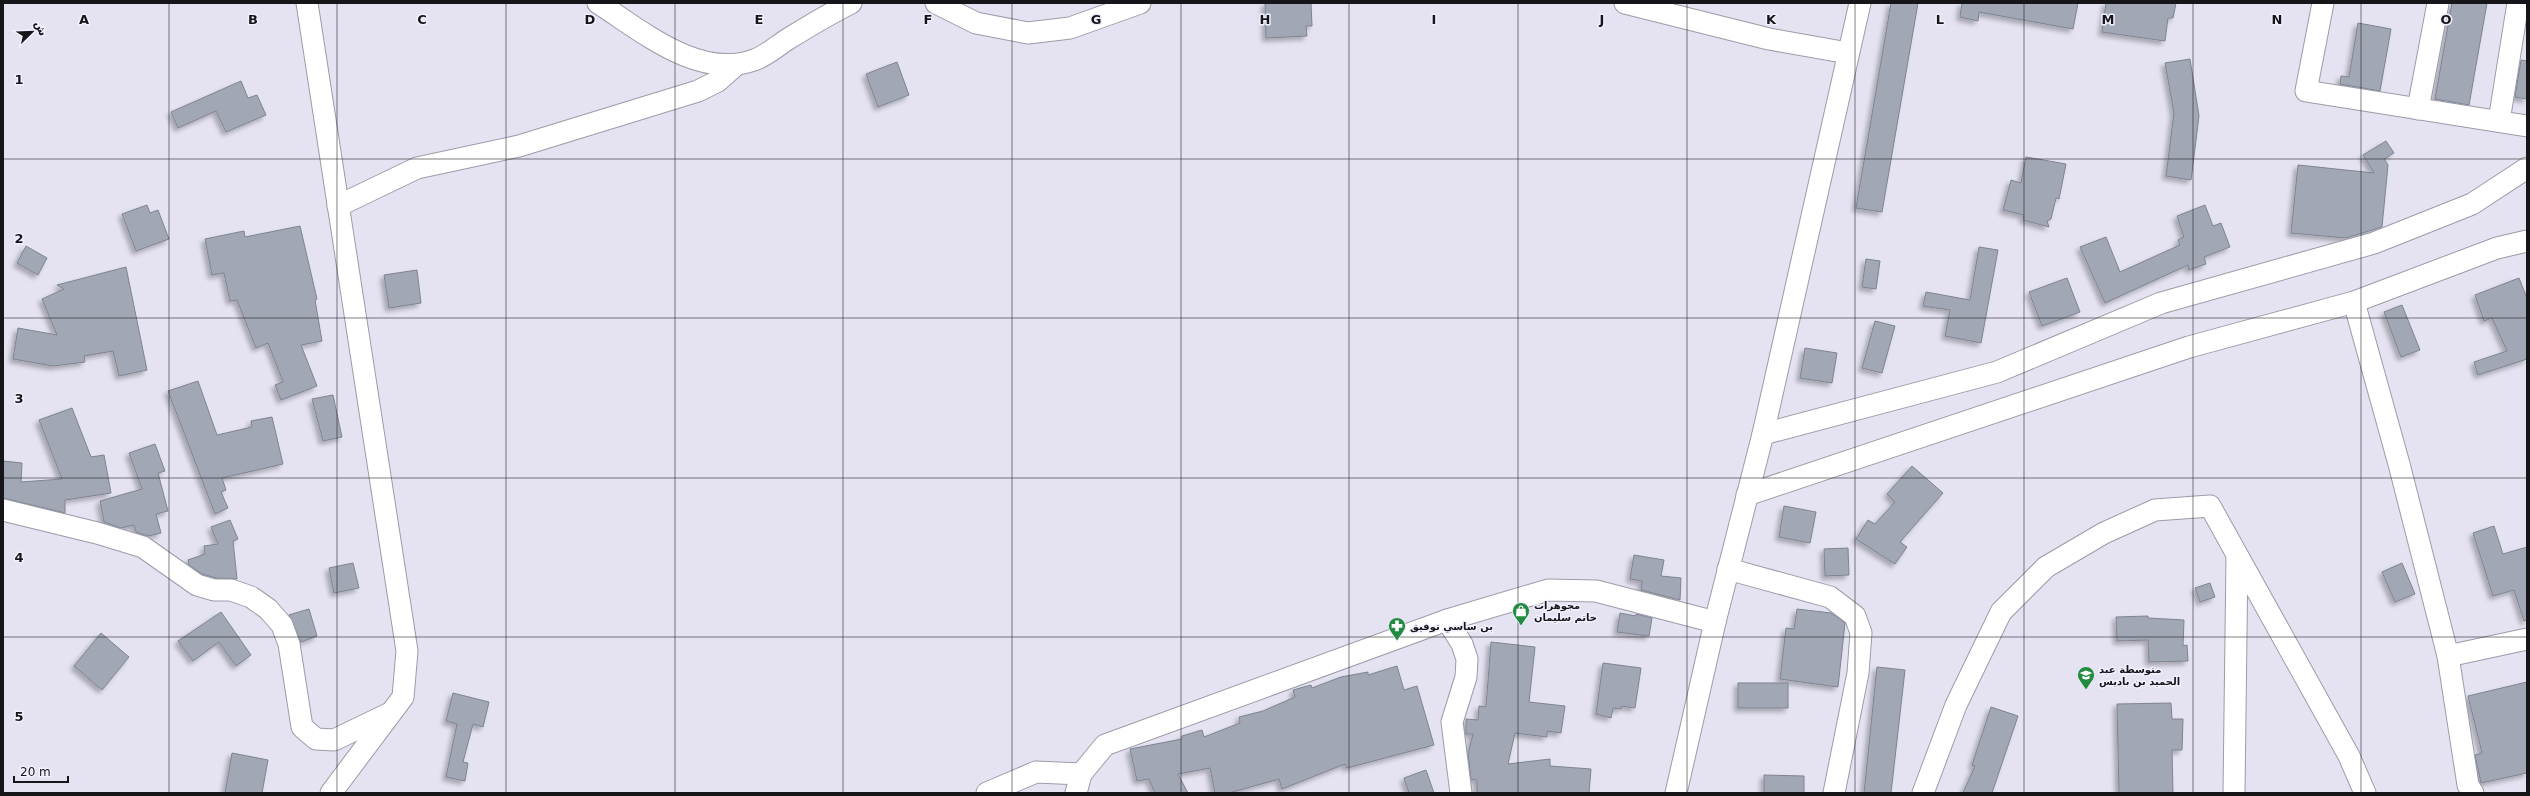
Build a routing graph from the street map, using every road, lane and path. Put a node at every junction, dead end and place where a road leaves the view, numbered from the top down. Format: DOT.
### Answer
graph roads {
  1 [pos="307,3"];
  2 [pos="598,3"];
  3 [pos="851,3"];
  4 [pos="936,3"];
  5 [pos="1140,3"];
  6 [pos="1624,3"];
  7 [pos="1860,3"];
  8 [pos="2323,3"];
  9 [pos="2438,3"];
  10 [pos="2518,3"];
  11 [pos="1848,53"];
  12 [pos="736,65"];
  13 [pos="2418,109"];
  14 [pos="2499,121"];
  15 [pos="2527,126"];
  16 [pos="2527,168"];
  17 [pos="338,206"];
  18 [pos="2527,241"];
  19 [pos="2354,302"];
  20 [pos="1763,434"];
  21 [pos="1747,496"];
  22 [pos="3,510"];
  23 [pos="2237,554"];
  24 [pos="1728,569"];
  25 [pos="1447,620"];
  26 [pos="1715,622"];
  27 [pos="2527,639"];
  28 [pos="2448,656"];
  29 [pos="391,712"];
  30 [pos="1078,784"];
  31 [pos="330,793"];
  32 [pos="987,793"];
  33 [pos="1461,793"];
  34 [pos="1676,793"];
  35 [pos="1834,793"];
  36 [pos="1923,793"];
  37 [pos="2234,793"];
  38 [pos="2365,793"];
  39 [pos="2473,793"];
  1 -- 17 [label="street"];
  2 -- 12 [label="street"];
  3 -- 12 [label="street"];
  4 -- 5 [label="street"];
  6 -- 11 [label="street"];
  7 -- 11 [label="street"];
  8 -- 13 [label="street"];
  9 -- 13 [label="street"];
  10 -- 14 [label="street"];
  11 -- 20 [label="street"];
  12 -- 17 [label="street"];
  13 -- 14 [label="street"];
  14 -- 15 [label="street"];
  16 -- 20 [label="street"];
  17 -- 29 [label="street"];
  18 -- 19 [label="street"];
  19 -- 21 [label="street"];
  19 -- 28 [label="street"];
  20 -- 21 [label="street"];
  21 -- 24 [label="street"];
  22 -- 29 [label="street"];
  23 -- 36 [label="street"];
  23 -- 37 [label="street"];
  23 -- 38 [label="street"];
  24 -- 26 [label="street"];
  24 -- 35 [label="street"];
  25 -- 26 [label="street"];
  25 -- 30 [label="street"];
  25 -- 33 [label="street"];
  26 -- 34 [label="street"];
  27 -- 28 [label="street"];
  28 -- 39 [label="street"];
  29 -- 31 [label="street"];
  30 -- 32 [label="street"];
}
